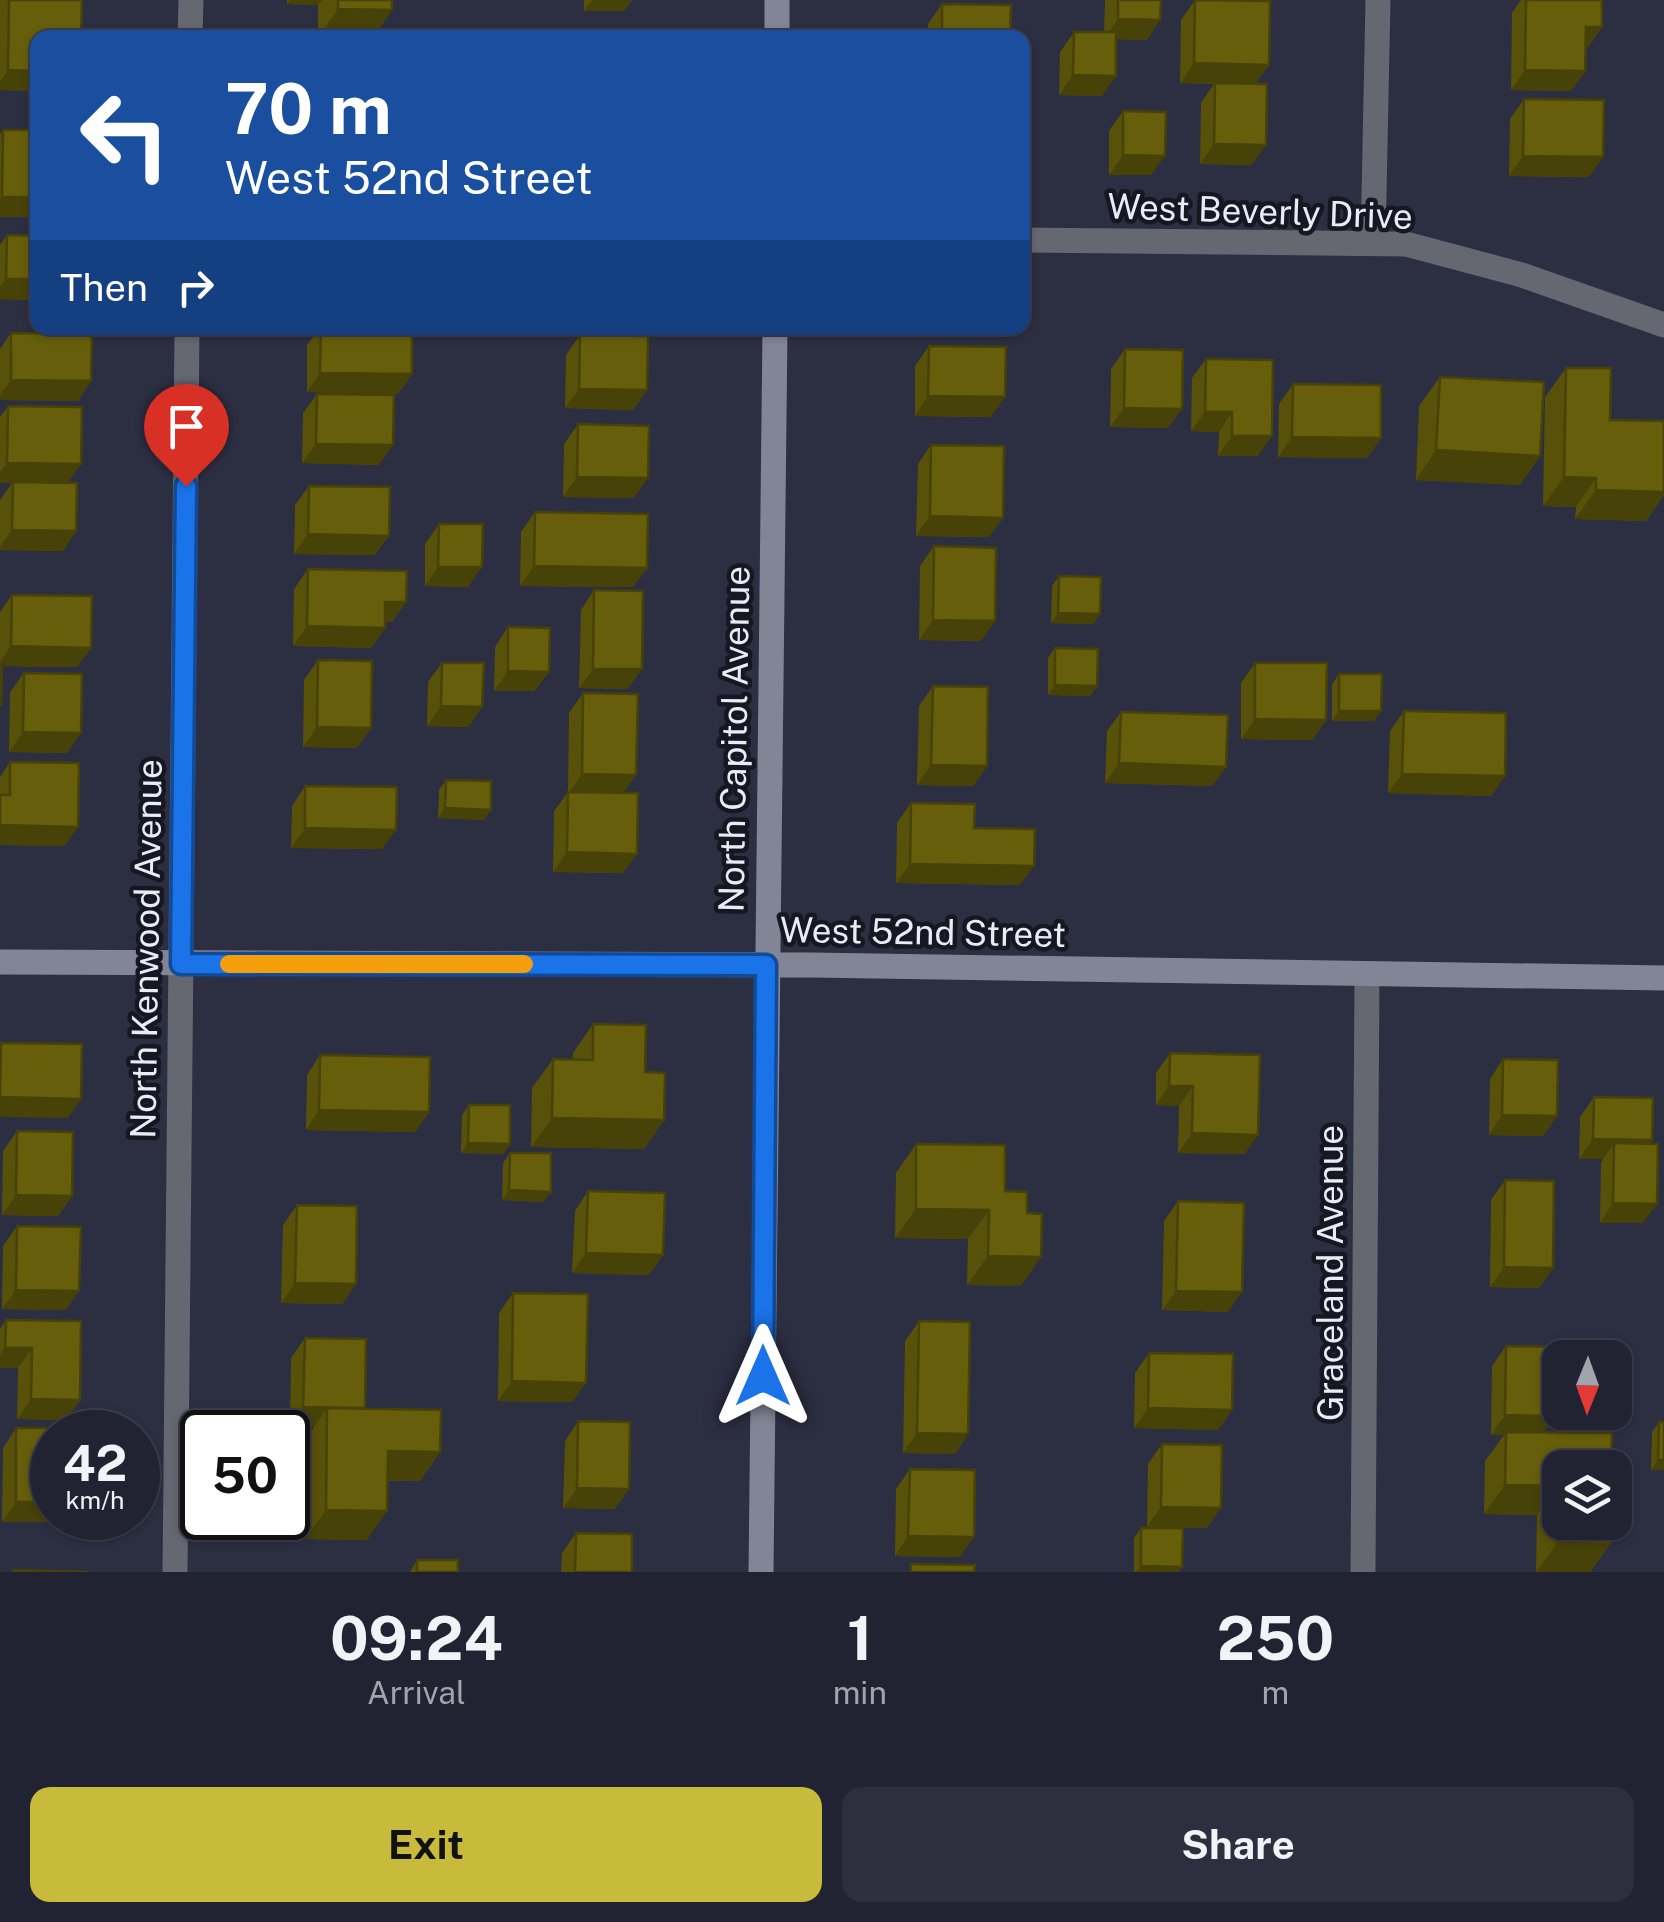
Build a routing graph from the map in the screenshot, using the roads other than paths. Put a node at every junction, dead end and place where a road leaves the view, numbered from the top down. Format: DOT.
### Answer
graph roads {
  1 [pos="191,0"];
  2 [pos="777,0"];
  3 [pos="1378,0"];
  4 [pos="190,30"];
  5 [pos="776,30"];
  6 [pos="1030,240"];
  7 [pos="1374,242"];
  8 [pos="1664,326"];
  9 [pos="188,335"];
  10 [pos="775,335"];
  11 [pos="0,962"];
  12 [pos="181,964"];
  13 [pos="766,965"];
  14 [pos="1367,975"];
  15 [pos="1664,978"];
  16 [pos="176,1572"];
  17 [pos="762,1572"];
  18 [pos="1363,1572"];
  1 -- 4 [label="street"];
  2 -- 5 [label="street"];
  3 -- 7 [label="street"];
  6 -- 7 [label="street, West Beverly Drive"];
  7 -- 8 [label="street, West Beverly Drive"];
  9 -- 12 [label="street, North Kenwood Avenue"];
  10 -- 13 [label="street, North Capitol Avenue"];
  11 -- 12 [label="street, West 52nd Street"];
  12 -- 13 [label="street, West 52nd Street"];
  12 -- 16 [label="street, North Kenwood Avenue"];
  13 -- 14 [label="street, West 52nd Street"];
  13 -- 17 [label="street, North Capitol Avenue"];
  14 -- 15 [label="street, West 52nd Street"];
  14 -- 18 [label="street, Graceland Avenue"];
}
